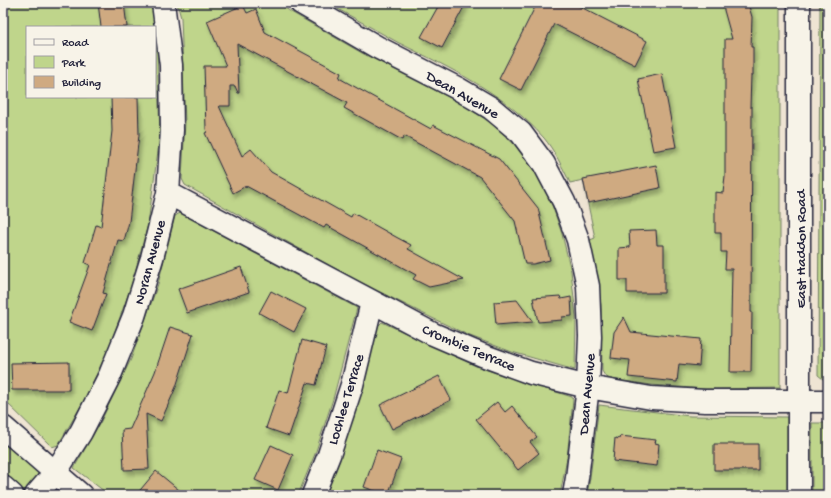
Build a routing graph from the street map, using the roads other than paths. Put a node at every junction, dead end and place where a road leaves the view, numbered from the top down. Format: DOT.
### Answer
graph roads {
  1 [pos="163,3"];
  2 [pos="301,3"];
  3 [pos="799,3"];
  4 [pos="168,193"];
  5 [pos="372,302"];
  6 [pos="588,387"];
  7 [pos="800,401"];
  8 [pos="828,401"];
  9 [pos="3,427"];
  10 [pos="55,473"];
  11 [pos="3,486"];
  12 [pos="12,495"];
  13 [pos="36,495"];
  14 [pos="81,495"];
  15 [pos="313,495"];
  16 [pos="574,495"];
  17 [pos="799,495"];
  1 -- 4 [label="street, Noran Avenue"];
  2 -- 6 [label="street, Dean Avenue"];
  3 -- 7 [label="street, East Haddon Road"];
  4 -- 5 [label="street, Crombie Terrace"];
  4 -- 10 [label="street, Noran Avenue"];
  5 -- 6 [label="street, Crombie Terrace"];
  5 -- 15 [label="street, Lochlee Terrace"];
  6 -- 7 [label="street, Crombie Terrace"];
  6 -- 16 [label="street, Dean Avenue"];
  7 -- 8 [label="street, Crombie Terrace"];
  7 -- 17 [label="street, East Haddon Road"];
  9 -- 10 [label="street"];
  10 -- 13 [label="street, Noran Avenue"];
  10 -- 14 [label="street"];
  11 -- 12 [label="street"];
}
